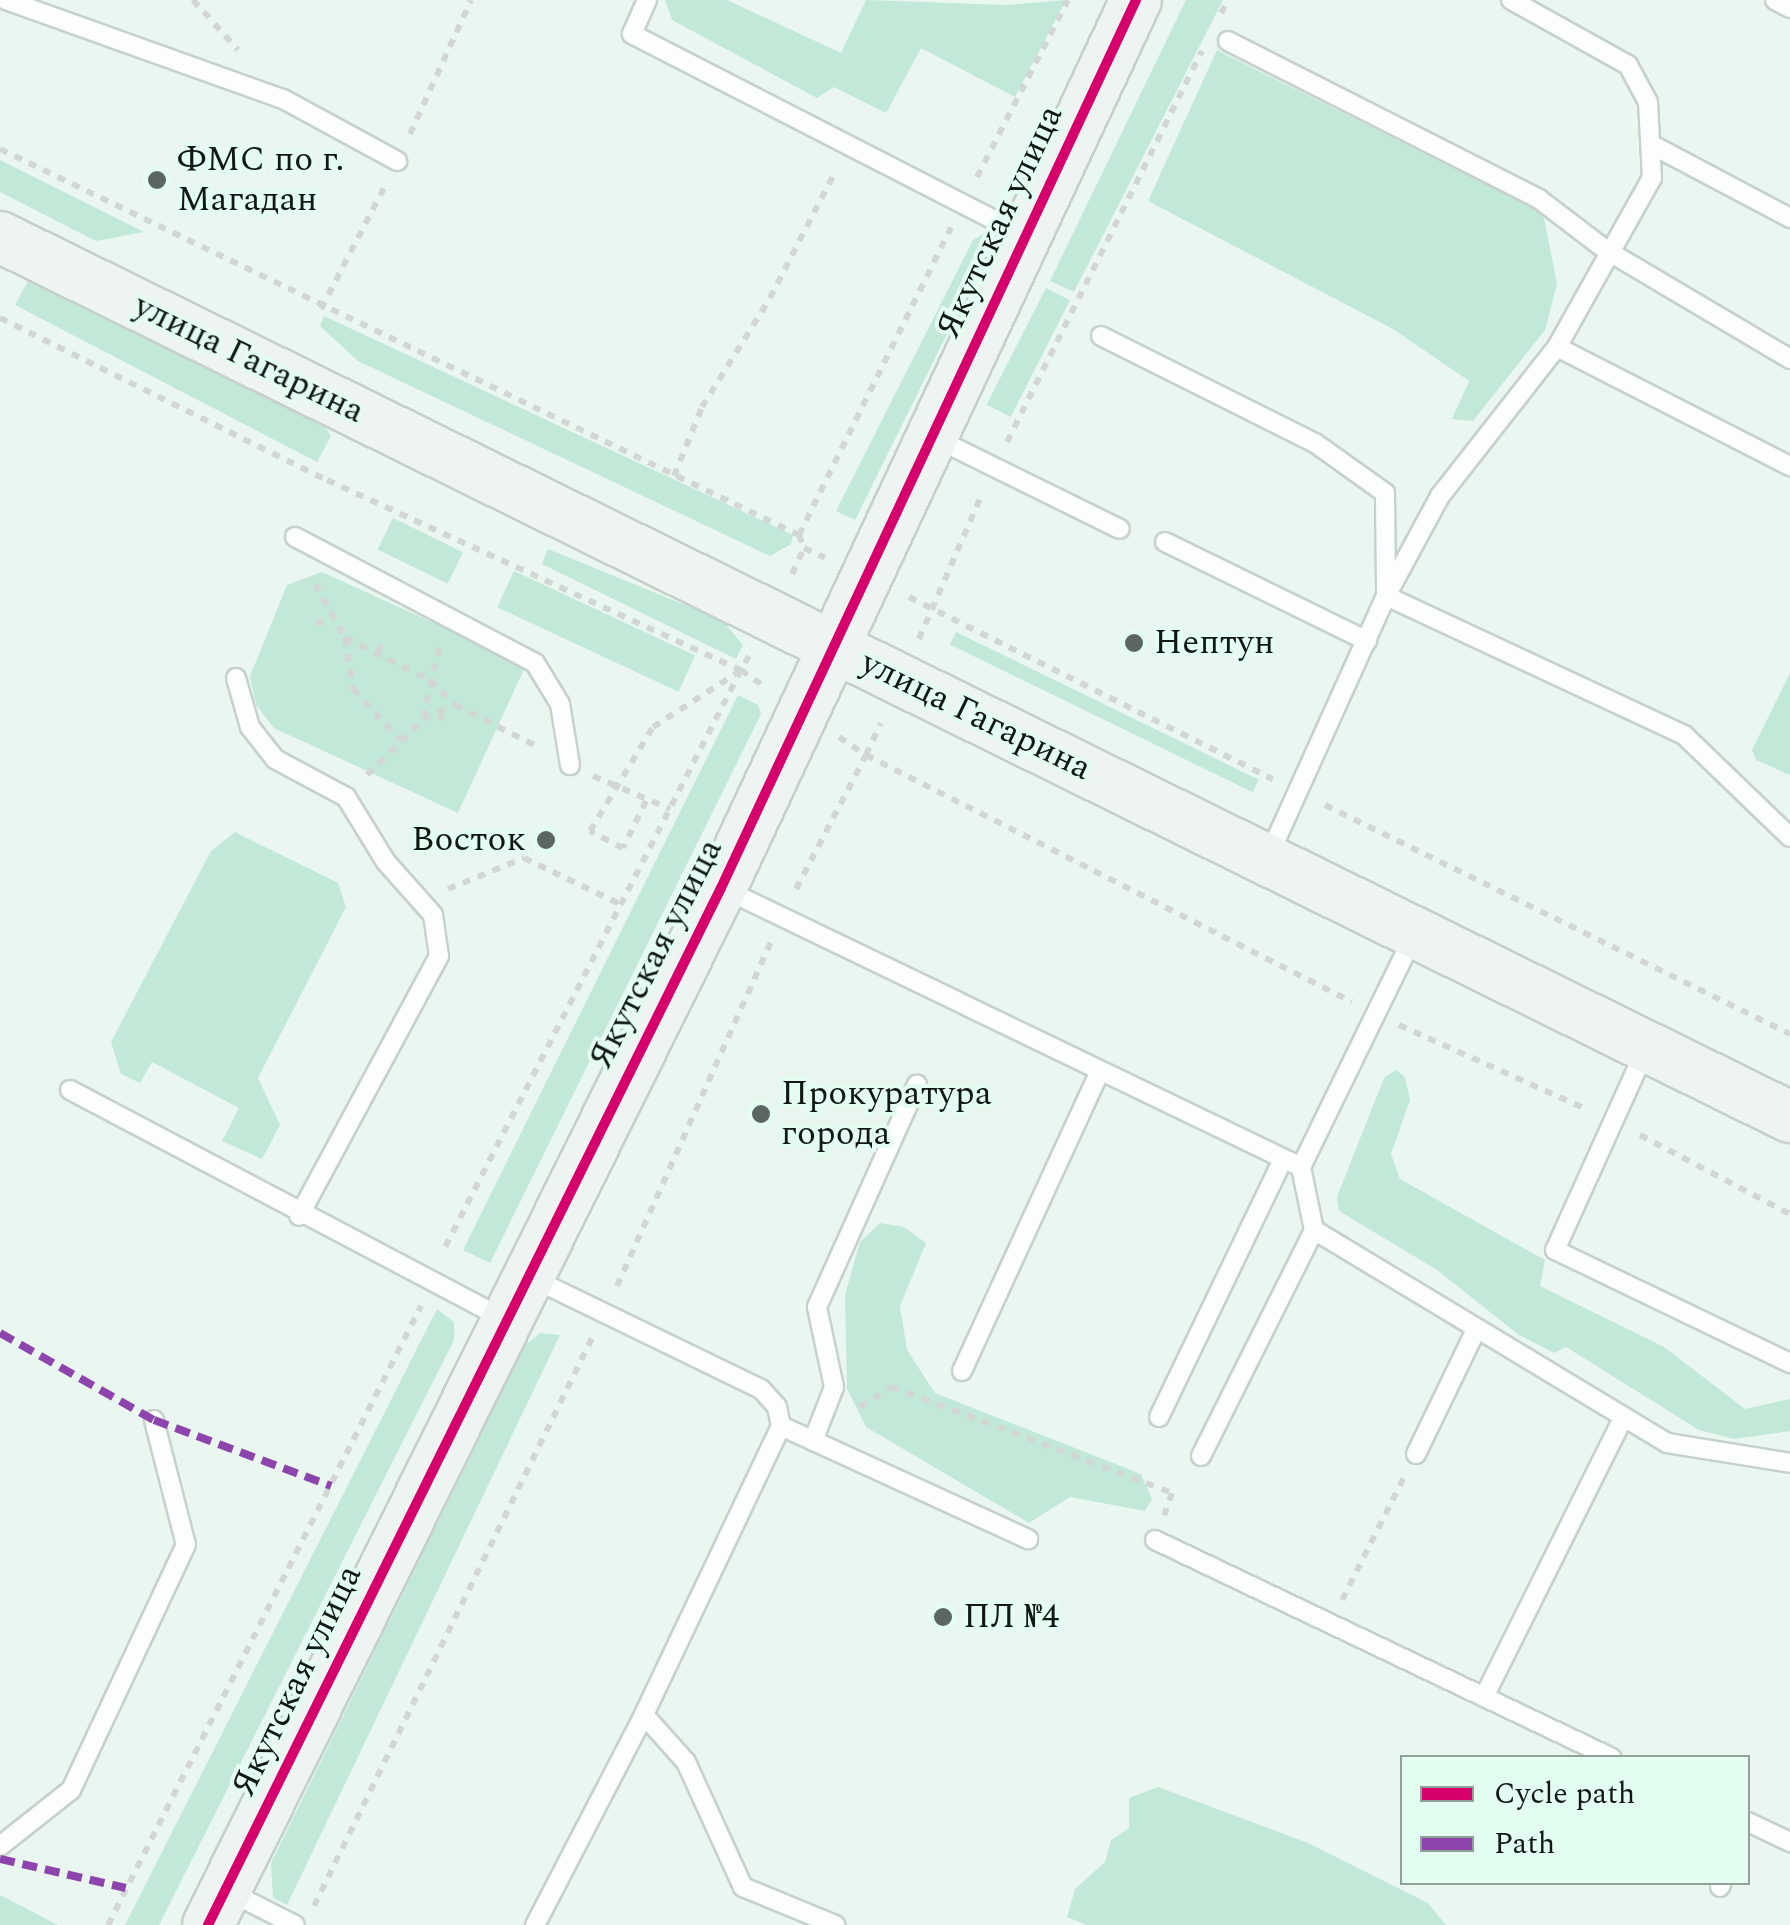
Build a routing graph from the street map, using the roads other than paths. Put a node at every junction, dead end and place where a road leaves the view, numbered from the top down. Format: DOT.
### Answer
graph roads {
  1 [pos="6,0"];
  2 [pos="646,0"];
  3 [pos="1136,0"];
  4 [pos="1512,0"];
  5 [pos="1775,0"];
  6 [pos="1790,8"];
  7 [pos="1220,35"];
  8 [pos="1656,147"];
  9 [pos="397,161"];
  10 [pos="1790,218"];
  11 [pos="1022,235"];
  12 [pos="0,236"];
  13 [pos="1606,250"];
  14 [pos="1101,336"];
  15 [pos="1558,347"];
  16 [pos="1790,358"];
  17 [pos="932,436"];
  18 [pos="1790,466"];
  19 [pos="1120,529"];
  20 [pos="294,536"];
  21 [pos="1165,542"];
  22 [pos="1386,596"];
  23 [pos="1367,641"];
  24 [pos="835,646"];
  25 [pos="236,678"];
  26 [pos="570,764"];
  27 [pos="1790,836"];
  28 [pos="1268,858"];
  29 [pos="722,888"];
  30 [pos="1416,931"];
  31 [pos="1647,1046"];
  32 [pos="1100,1071"];
  33 [pos="917,1084"];
  34 [pos="70,1090"];
  35 [pos="1790,1117"];
  36 [pos="1283,1159"];
  37 [pos="1301,1167"];
  38 [pos="299,1216"];
  39 [pos="1314,1230"];
  40 [pos="526,1275"];
  41 [pos="504,1319"];
  42 [pos="1476,1330"];
  43 [pos="1790,1363"];
  44 [pos="962,1371"];
  45 [pos="1159,1416"];
  46 [pos="154,1420"];
  47 [pos="1622,1420"];
  48 [pos="781,1426"];
  49 [pos="812,1441"];
  50 [pos="1416,1454"];
  51 [pos="1201,1456"];
  52 [pos="1790,1462"];
  53 [pos="1028,1538"];
  54 [pos="1154,1540"];
  55 [pos="1484,1697"];
  56 [pos="644,1716"];
  57 [pos="1606,1755"];
  58 [pos="1750,1825"];
  59 [pos="1790,1842"];
  60 [pos="0,1846"];
  61 [pos="217,1907"];
  62 [pos="295,1925"];
  63 [pos="536,1925"];
  64 [pos="835,1925"];
  1 -- 9 [label="lane"];
  2 -- 11 [label="lane"];
  3 -- 11 [label="street, Якутская улица"];
  4 -- 8 [label="lane"];
  5 -- 6 [label="lane"];
  7 -- 13 [label="lane"];
  8 -- 10 [label="lane"];
  8 -- 13 [label="lane"];
  11 -- 17 [label="street, Якутская улица"];
  12 -- 24 [label="street, улица Гагарина"];
  13 -- 15 [label="lane"];
  13 -- 16 [label="lane"];
  14 -- 22 [label="lane"];
  15 -- 18 [label="lane"];
  15 -- 22 [label="lane"];
  17 -- 19 [label="lane"];
  17 -- 24 [label="street, Якутская улица"];
  20 -- 26 [label="lane"];
  21 -- 23 [label="lane"];
  22 -- 23 [label="lane"];
  22 -- 27 [label="lane"];
  23 -- 28 [label="lane"];
  24 -- 28 [label="street, улица Гагарина"];
  24 -- 29 [label="street, Якутская улица"];
  25 -- 38 [label="lane"];
  28 -- 30 [label="street, улица Гагарина"];
  29 -- 32 [label="lane"];
  29 -- 40 [label="street, Якутская улица"];
  30 -- 31 [label="street, улица Гагарина"];
  30 -- 37 [label="lane"];
  31 -- 35 [label="street, улица Гагарина"];
  31 -- 43 [label="lane"];
  32 -- 36 [label="lane"];
  32 -- 44 [label="lane"];
  33 -- 49 [label="lane"];
  34 -- 38 [label="lane"];
  36 -- 37 [label="lane"];
  36 -- 45 [label="lane"];
  37 -- 39 [label="lane"];
  38 -- 41 [label="lane"];
  39 -- 42 [label="lane"];
  39 -- 51 [label="lane"];
  40 -- 41 [label="street, Якутская улица"];
  40 -- 48 [label="lane"];
  41 -- 61 [label="street, Якутская улица"];
  42 -- 47 [label="lane"];
  42 -- 50 [label="lane"];
  46 -- 60 [label="lane"];
  47 -- 52 [label="lane"];
  47 -- 55 [label="lane"];
  48 -- 49 [label="lane"];
  48 -- 56 [label="lane"];
  49 -- 53 [label="lane"];
  54 -- 55 [label="lane"];
  55 -- 57 [label="lane"];
  56 -- 63 [label="lane"];
  56 -- 64 [label="lane"];
  58 -- 59 [label="lane"];
  61 -- 62 [label="lane"];
}
